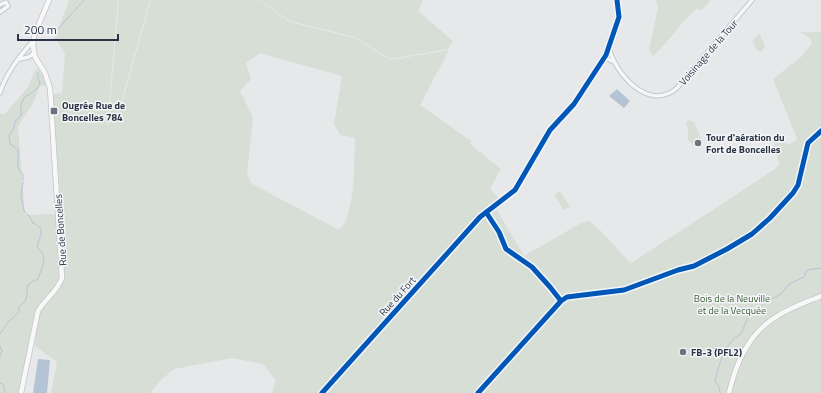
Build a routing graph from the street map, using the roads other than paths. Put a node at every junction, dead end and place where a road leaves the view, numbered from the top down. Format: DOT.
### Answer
graph roads {
  1 [pos="49,0"];
  2 [pos="617,0"];
  3 [pos="752,0"];
  4 [pos="0,4"];
  5 [pos="0,12"];
  6 [pos="33,41"];
  7 [pos="609,48"];
  8 [pos="25,51"];
  9 [pos="34,53"];
  10 [pos="29,57"];
  11 [pos="19,60"];
  12 [pos="37,61"];
  13 [pos="602,61"];
  14 [pos="614,62"];
  15 [pos="0,93"];
  16 [pos="821,296"];
  17 [pos="21,393"];
  18 [pos="322,393"];
  19 [pos="729,393"];
  1 -- 6 [label="main road"];
  2 -- 7 [label="street, Rue du Fort"];
  3 -- 14 [label="street, Voisinage de la Tour"];
  4 -- 5 [label="street"];
  6 -- 8 [label="street"];
  6 -- 9 [label="main road, Rue de Boncelles"];
  7 -- 13 [label="street, Rue du Fort"];
  7 -- 14 [label="street, Voisinage de la Tour"];
  8 -- 9 [label="street"];
  8 -- 11 [label="street"];
  9 -- 10 [label="street"];
  9 -- 12 [label="main road, Rue de Boncelles"];
  10 -- 11 [label="street"];
  10 -- 12 [label="street"];
  11 -- 15 [label="street"];
  12 -- 17 [label="main road, Rue de Boncelles"];
  13 -- 14 [label="street"];
  13 -- 18 [label="street, Rue du Fort"];
  16 -- 19 [label="main road"];
}
